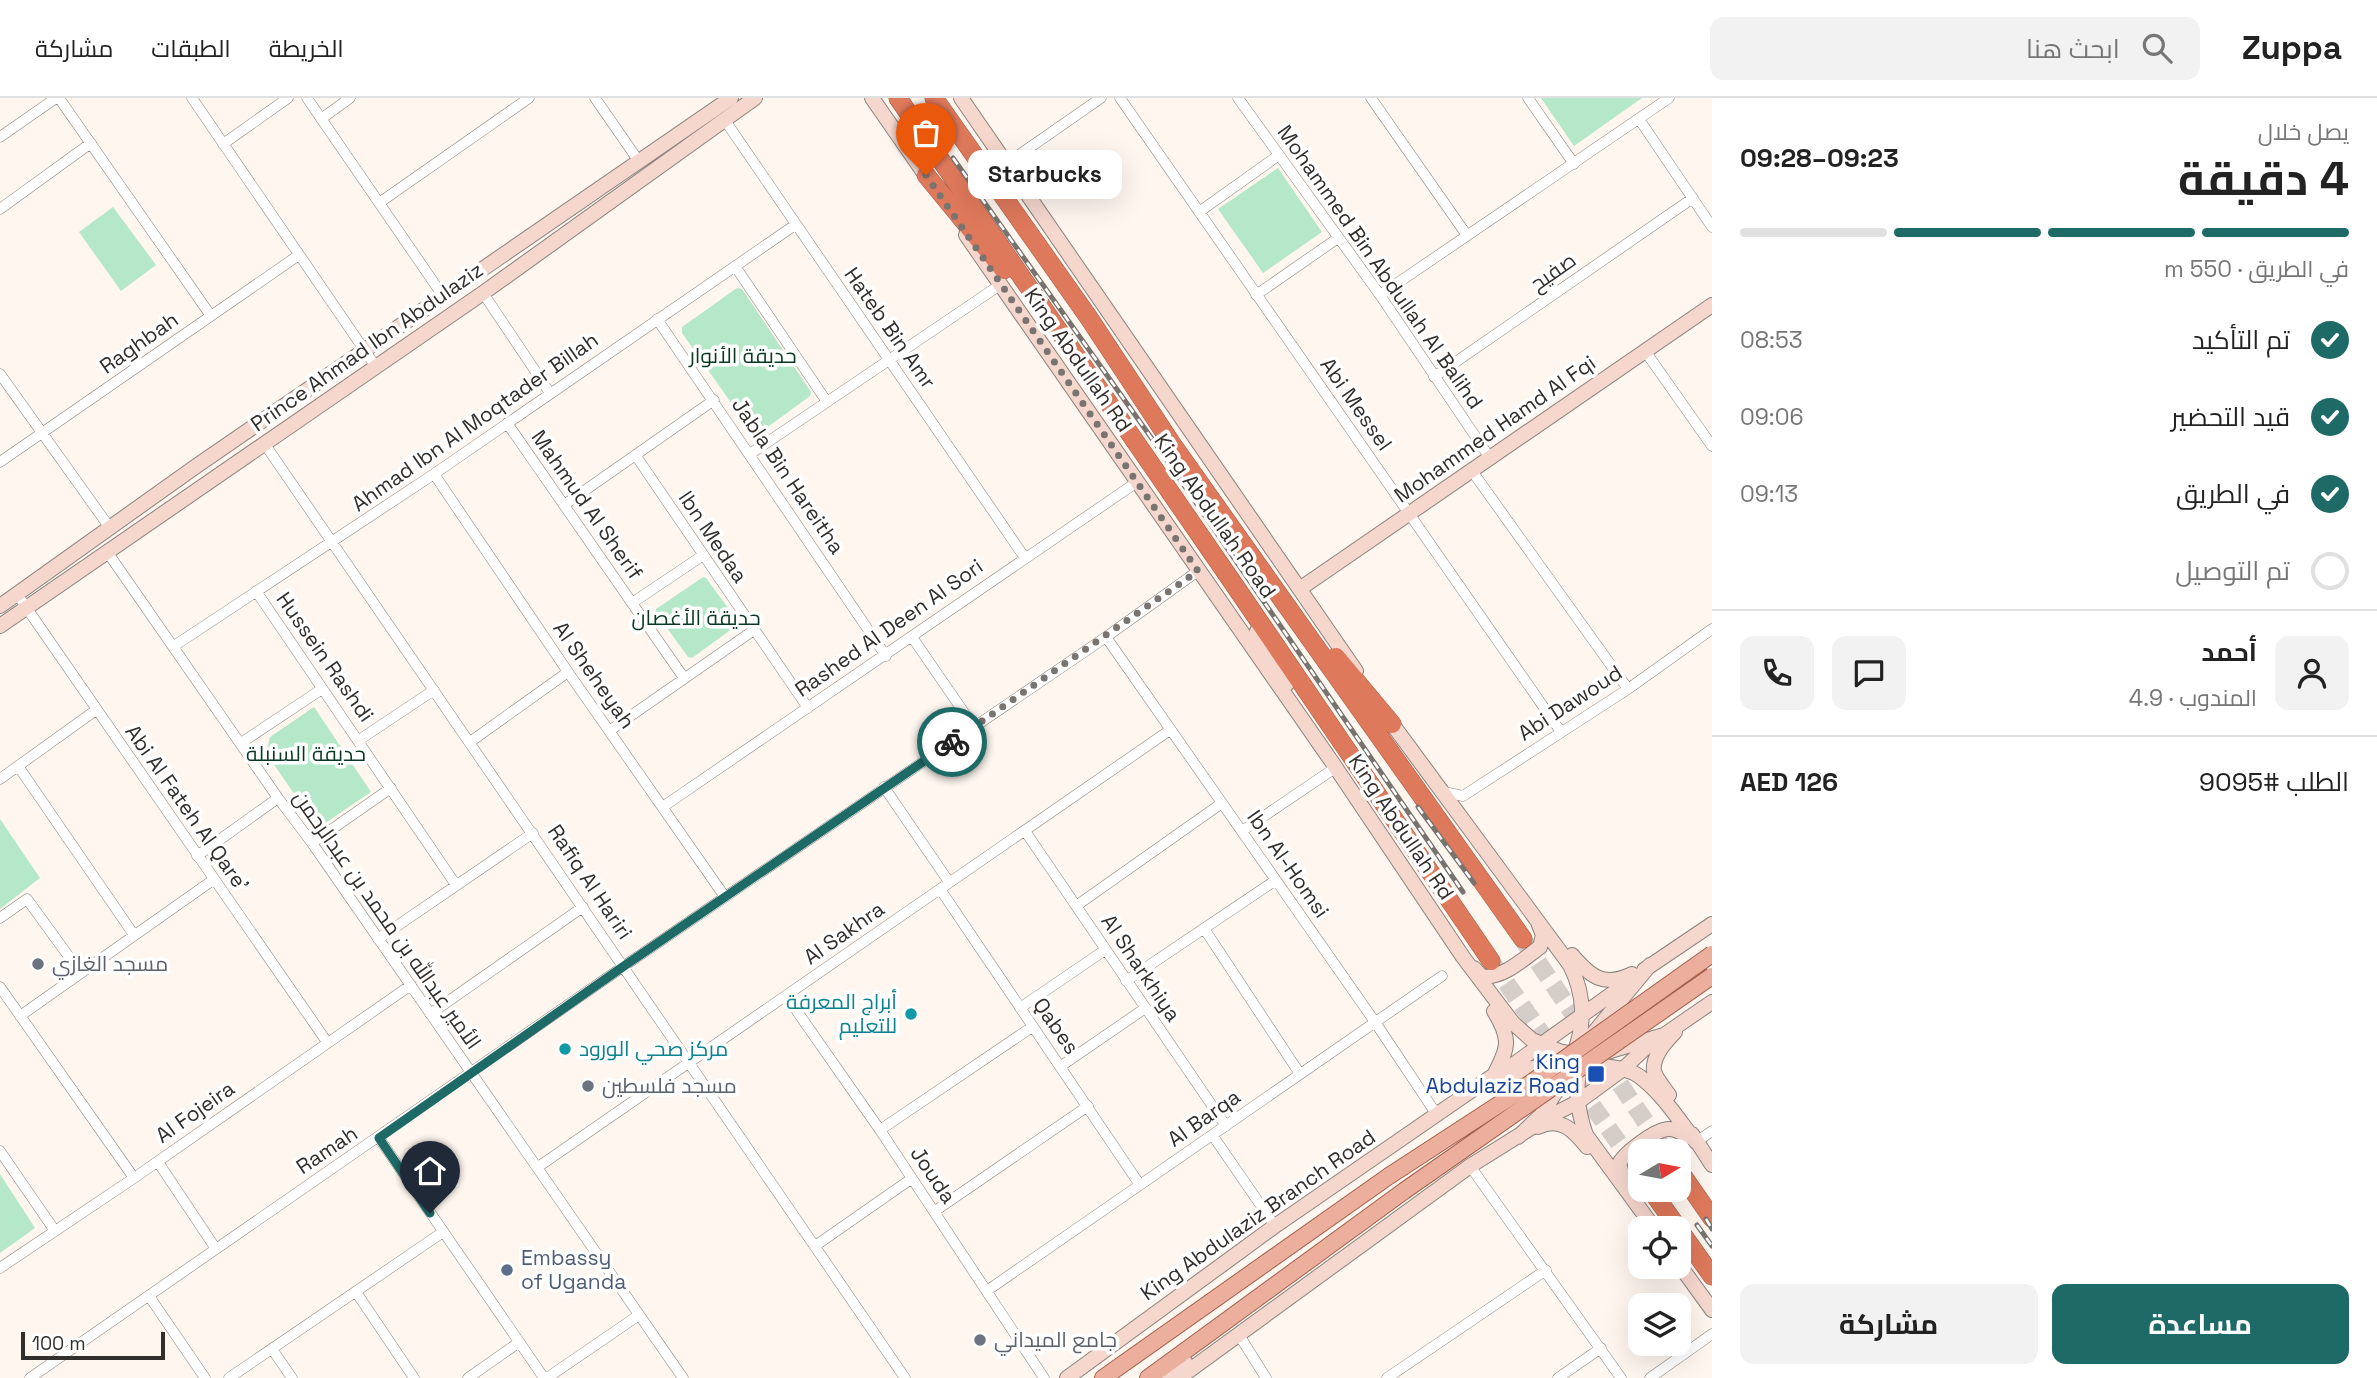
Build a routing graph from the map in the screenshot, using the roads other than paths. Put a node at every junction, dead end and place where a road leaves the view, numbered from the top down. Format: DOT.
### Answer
graph roads {
  1 [pos="58,98"];
  2 [pos="192,98"];
  3 [pos="288,98"];
  4 [pos="307,98"];
  5 [pos="351,98"];
  6 [pos="529,98"];
  7 [pos="595,98"];
  8 [pos="731,98"];
  9 [pos="755,98"];
  10 [pos="857,98"];
  11 [pos="898,98"];
  12 [pos="934,98"];
  13 [pos="961,98"];
  14 [pos="1101,98"];
  15 [pos="1120,98"];
  16 [pos="1238,98"];
  17 [pos="1371,98"];
  18 [pos="1528,98"];
  19 [pos="1669,98"];
  20 [pos="873,99"];
  21 [pos="321,119"];
  22 [pos="724,119"];
  23 [pos="1639,119"];
  24 [pos="0,137"];
  25 [pos="92,143"];
  26 [pos="223,144"];
  27 [pos="1279,155"];
  28 [pos="638,160"];
  29 [pos="1006,164"];
  30 [pos="1574,164"];
  31 [pos="926,175"];
  32 [pos="1022,188"];
  33 [pos="1693,198"];
  34 [pos="379,203"];
  35 [pos="0,209"];
  36 [pos="1199,212"];
  37 [pos="795,225"];
  38 [pos="1712,227"];
  39 [pos="1466,234"];
  40 [pos="1338,238"];
  41 [pos="299,255"];
  42 [pos="735,266"];
  43 [pos="1000,285"];
  44 [pos="483,293"];
  45 [pos="1256,295"];
  46 [pos="1380,295"];
  47 [pos="443,296"];
  48 [pos="1712,305"];
  49 [pos="211,316"];
  50 [pos="1088,318"];
  51 [pos="657,319"];
  52 [pos="1068,343"];
  53 [pos="365,350"];
  54 [pos="1645,351"];
  55 [pos="888,361"];
  56 [pos="376,367"];
  57 [pos="0,374"];
  58 [pos="1434,377"];
  59 [pos="550,393"];
  60 [pos="714,400"];
  61 [pos="828,402"];
  62 [pos="290,403"];
  63 [pos="300,417"];
  64 [pos="507,423"];
  65 [pos="42,433"];
  66 [pos="264,443"];
  67 [pos="1712,446"];
  68 [pos="750,454"];
  69 [pos="636,456"];
  70 [pos="1490,457"];
  71 [pos="0,462"];
  72 [pos="1472,471"];
  73 [pos="434,474"];
  74 [pos="1137,482"];
  75 [pos="564,505"];
  76 [pos="1409,514"];
  77 [pos="110,528"];
  78 [pos="331,543"];
  79 [pos="108,553"];
  80 [pos="702,556"];
  81 [pos="1024,558"];
  82 [pos="1255,560"];
  83 [pos="1198,571"];
  84 [pos="1233,583"];
  85 [pos="1301,588"];
  86 [pos="256,591"];
  87 [pos="17,594"];
  88 [pos="632,603"];
  89 [pos="0,606"];
  90 [pos="27,608"];
  91 [pos="0,626"];
  92 [pos="1712,629"];
  93 [pos="754,630"];
  94 [pos="912,637"];
  95 [pos="1106,637"];
  96 [pos="174,646"];
  97 [pos="886,656"];
  98 [pos="568,672"];
  99 [pos="684,678"];
  100 [pos="322,689"];
  101 [pos="1628,689"];
  102 [pos="434,690"];
  103 [pos="808,708"];
  104 [pos="96,709"];
  105 [pos="1392,724"];
  106 [pos="974,727"];
  107 [pos="1170,730"];
  108 [pos="609,731"];
  109 [pos="1561,732"];
  110 [pos="359,740"];
  111 [pos="470,741"];
  112 [pos="241,743"];
  113 [pos="1334,765"];
  114 [pos="18,766"];
  115 [pos="0,779"];
  116 [pos="391,788"];
  117 [pos="884,788"];
  118 [pos="1444,792"];
  119 [pos="278,798"];
  120 [pos="1222,803"];
  121 [pos="664,806"];
  122 [pos="1025,831"];
  123 [pos="1242,831"];
  124 [pos="533,833"];
  125 [pos="312,843"];
  126 [pos="197,856"];
  127 [pos="213,880"];
  128 [pos="1276,880"];
  129 [pos="1510,881"];
  130 [pos="949,882"];
  131 [pos="456,885"];
  132 [pos="940,889"];
  133 [pos="725,897"];
  134 [pos="1076,906"];
  135 [pos="583,908"];
  136 [pos="0,918"];
  137 [pos="1712,924"];
  138 [pos="1205,930"];
  139 [pos="134,936"];
  140 [pos="378,939"];
  141 [pos="1523,939"];
  142 [pos="1105,950"];
  143 [pos="1712,954"];
  144 [pos="1463,957"];
  145 [pos="1491,961"];
  146 [pos="1650,965"];
  147 [pos="624,966"];
  148 [pos="80,972"];
  149 [pos="1442,976"];
  150 [pos="1712,976"];
  151 [pos="1126,981"];
  152 [pos="411,985"];
  153 [pos="0,987"];
  154 [pos="787,997"];
  155 [pos="1712,1002"];
  156 [pos="1020,1008"];
  157 [pos="1144,1009"];
  158 [pos="430,1014"];
  159 [pos="1583,1014"];
  160 [pos="20,1016"];
  161 [pos="1688,1018"];
  162 [pos="1375,1022"];
  163 [pos="1032,1027"];
  164 [pos="1657,1038"];
  165 [pos="327,1042"];
  166 [pos="1543,1045"];
  167 [pos="1577,1058"];
  168 [pos="689,1063"];
  169 [pos="1061,1066"];
  170 [pos="1623,1069"];
  171 [pos="472,1072"];
  172 [pos="1300,1074"];
  173 [pos="1496,1077"];
  174 [pos="1474,1089"];
  175 [pos="1578,1102"];
  176 [pos="1088,1106"];
  177 [pos="1437,1115"];
  178 [pos="1226,1126"];
  179 [pos="880,1130"];
  180 [pos="1712,1131"];
  181 [pos="1213,1136"];
  182 [pos="1518,1137"];
  183 [pos="379,1138"];
  184 [pos="1696,1142"];
  185 [pos="0,1151"];
  186 [pos="158,1162"];
  187 [pos="1712,1165"];
  188 [pos="1470,1166"];
  189 [pos="538,1167"];
  190 [pos="134,1178"];
  191 [pos="911,1179"];
  192 [pos="1140,1185"];
  193 [pos="1691,1188"];
  194 [pos="1660,1202"];
  195 [pos="1640,1210"];
  196 [pos="934,1211"];
  197 [pos="1645,1216"];
  198 [pos="1712,1218"];
  199 [pos="1275,1226"];
  200 [pos="55,1231"];
  201 [pos="443,1232"];
  202 [pos="815,1246"];
  203 [pos="216,1249"];
  204 [pos="0,1268"];
  205 [pos="1546,1270"];
  206 [pos="1712,1276"];
  207 [pos="1690,1279"];
  208 [pos="988,1290"];
  209 [pos="356,1292"];
  210 [pos="149,1296"];
  211 [pos="1282,1303"];
  212 [pos="1712,1310"];
  213 [pos="639,1315"];
  214 [pos="1712,1334"];
  215 [pos="1239,1335"];
  216 [pos="518,1343"];
  217 [pos="1601,1348"];
  218 [pos="272,1349"];
  219 [pos="43,1374"];
  220 [pos="30,1378"];
  221 [pos="205,1378"];
  222 [pos="229,1378"];
  223 [pos="292,1378"];
  224 [pos="414,1378"];
  225 [pos="468,1378"];
  226 [pos="545,1378"];
  227 [pos="682,1378"];
  228 [pos="905,1378"];
  229 [pos="1044,1378"];
  230 [pos="1067,1378"];
  231 [pos="1103,1378"];
  232 [pos="1149,1378"];
  233 [pos="1160,1378"];
  234 [pos="1179,1378"];
  235 [pos="1266,1378"];
  236 [pos="1387,1378"];
  237 [pos="1558,1378"];
  238 [pos="1621,1378"];
  239 [pos="1650,1378"];
  1 -- 24 [label="street"];
  1 -- 25 [label="street"];
  2 -- 26 [label="street"];
  3 -- 26 [label="street"];
  4 -- 21 [label="street"];
  5 -- 21 [label="street"];
  6 -- 34 [label="street"];
  7 -- 28 [label="street"];
  8 -- 28 [label="main road, Prince Ahmad Ibn Abdulaziz"];
  9 -- 22 [label="main road, Prince Ahmad Ibn Abdulaziz"];
  10 -- 20 [label="main road"];
  11 -- 52 [label="highway, King Abdullah Road"];
  12 -- 50 [label="highway, King Abdullah Road"];
  13 -- 29 [label="main road"];
  14 -- 29 [label="street"];
  15 -- 36 [label="street, Abi Messel"];
  16 -- 27 [label="street, Mohammed Bin Abdullah Al Balihd"];
  17 -- 39 [label="street"];
  18 -- 30 [label="street"];
  19 -- 23 [label="street"];
  20 -- 31 [label="main road, King Abdullah Rd"];
  21 -- 34 [label="street"];
  22 -- 37 [label="street, Hateb Bin Amr"];
  22 -- 44 [label="main road, Prince Ahmad Ibn Abdulaziz"];
  23 -- 30 [label="street"];
  23 -- 33 [label="street"];
  25 -- 35 [label="street"];
  25 -- 49 [label="street"];
  26 -- 41 [label="street"];
  27 -- 36 [label="street"];
  27 -- 40 [label="street, Mohammed Bin Abdullah Al Balihd"];
  28 -- 47 [label="main road, Prince Ahmad Ibn Abdulaziz"];
  29 -- 32 [label="main road"];
  30 -- 39 [label="street"];
  31 -- 43 [label="main road, King Abdullah Rd"];
  31 -- 52 [label="highway"];
  32 -- 50 [label="main road"];
  32 -- 85 [label="main road"];
  33 -- 38 [label="street"];
  33 -- 58 [label="street, صفيح"];
  34 -- 47 [label="street"];
  36 -- 45 [label="street, Abi Messel"];
  37 -- 42 [label="street, Ahmad Ibn Al Moqtader Billah"];
  37 -- 55 [label="street, Hateb Bin Amr"];
  39 -- 46 [label="street"];
  40 -- 45 [label="street"];
  40 -- 46 [label="street, Mohammed Bin Abdullah Al Balihd"];
  41 -- 49 [label="street, Raghbah"];
  41 -- 53 [label="street"];
  42 -- 51 [label="street, Ahmad Ibn Al Moqtader Billah"];
  42 -- 61 [label="street"];
  43 -- 55 [label="street"];
  43 -- 74 [label="main road, King Abdullah Rd"];
  44 -- 56 [label="main road, Prince Ahmad Ibn Abdulaziz"];
  44 -- 59 [label="street"];
  45 -- 76 [label="street, Abi Messel"];
  46 -- 58 [label="street, Mohammed Bin Abdullah Al Balihd"];
  47 -- 53 [label="main road, Prince Ahmad Ibn Abdulaziz"];
  48 -- 54 [label="main road, Mohammed Hamd Al Fqi"];
  49 -- 65 [label="street, Raghbah"];
  50 -- 82 [label="highway, King Abdullah Road"];
  51 -- 59 [label="street, Ahmad Ibn Al Moqtader Billah"];
  51 -- 60 [label="street, Jabla Bin Hareitha"];
  52 -- 84 [label="highway, King Abdullah Road"];
  53 -- 56 [label="street"];
  53 -- 62 [label="main road, Prince Ahmad Ibn Abdulaziz"];
  54 -- 67 [label="street"];
  54 -- 70 [label="main road, Mohammed Hamd Al Fqi"];
  55 -- 61 [label="street"];
  55 -- 81 [label="street, Hateb Bin Amr"];
  56 -- 63 [label="main road, Prince Ahmad Ibn Abdulaziz"];
  57 -- 65 [label="street"];
  58 -- 70 [label="street, Mohammed Bin Abdullah Al Balihd"];
  59 -- 64 [label="street, Ahmad Ibn Al Moqtader Billah"];
  60 -- 68 [label="street, Jabla Bin Hareitha"];
  60 -- 69 [label="street"];
  61 -- 68 [label="street"];
  62 -- 63 [label="main road"];
  62 -- 77 [label="main road, Prince Ahmad Ibn Abdulaziz"];
  63 -- 66 [label="main road, Prince Ahmad Ibn Abdulaziz"];
  64 -- 73 [label="street, Ahmad Ibn Al Moqtader Billah"];
  64 -- 75 [label="street, Mahmud Al Sherif"];
  65 -- 71 [label="street, Raghbah"];
  65 -- 77 [label="street"];
  66 -- 78 [label="street, Rafiq Al Hariri"];
  66 -- 79 [label="main road, Prince Ahmad Ibn Abdulaziz"];
  68 -- 97 [label="street, Jabla Bin Hareitha"];
  69 -- 75 [label="street"];
  69 -- 80 [label="street, Ibn Medaa"];
  70 -- 72 [label="main road, Mohammed Hamd Al Fqi"];
  72 -- 76 [label="main road, Mohammed Hamd Al Fqi"];
  72 -- 101 [label="street"];
  73 -- 78 [label="street, Ahmad Ibn Al Moqtader Billah"];
  73 -- 98 [label="street, Al Sheheyah"];
  74 -- 81 [label="street, Rashed Al Deen Al Sori"];
  74 -- 83 [label="main road, King Abdullah Rd"];
  75 -- 88 [label="street, Mahmud Al Sherif"];
  76 -- 85 [label="main road, Mohammed Hamd Al Fqi"];
  76 -- 109 [label="street, Abi Messel"];
  77 -- 87 [label="main road, Prince Ahmad Ibn Abdulaziz"];
  78 -- 86 [label="street, Ahmad Ibn Al Moqtader Billah"];
  78 -- 102 [label="street, Rafiq Al Hariri"];
  79 -- 90 [label="main road, Prince Ahmad Ibn Abdulaziz"];
  79 -- 96 [label="street, الأمير عبدالله بن محمد بن عبدالرحمن"];
  80 -- 88 [label="street"];
  80 -- 93 [label="street, Ibn Medaa"];
  81 -- 94 [label="street, Rashed Al Deen Al Sori"];
  82 -- 105 [label="highway"];
  82 -- 141 [label="highway, King Abdullah Road"];
  83 -- 95 [label="street, Ramah"];
  83 -- 113 [label="main road, King Abdullah Rd"];
  84 -- 113 [label="main road"];
  84 -- 145 [label="highway, King Abdullah Road"];
  85 -- 105 [label="main road"];
  86 -- 96 [label="street, Ahmad Ibn Al Moqtader Billah"];
  86 -- 100 [label="street, Hussein Rashdi"];
  87 -- 89 [label="main road, Prince Ahmad Ibn Abdulaziz"];
  87 -- 90 [label="street, Abi Al Fateh Al Qare'"];
  88 -- 99 [label="street, Mahmud Al Sherif"];
  90 -- 91 [label="main road, Prince Ahmad Ibn Abdulaziz"];
  90 -- 104 [label="street, Abi Al Fateh Al Qare'"];
  92 -- 101 [label="street, Abi Dawoud"];
  93 -- 99 [label="street"];
  93 -- 103 [label="street, Ibn Medaa"];
  94 -- 97 [label="street, Rashed Al Deen Al Sori"];
  94 -- 106 [label="street"];
  95 -- 106 [label="street, Ramah"];
  95 -- 107 [label="street, Ibn Al-Homsi"];
  96 -- 112 [label="street, الأمير عبدالله بن محمد بن عبدالرحمن"];
  97 -- 103 [label="street, Rashed Al Deen Al Sori"];
  98 -- 108 [label="street, Al Sheheyah"];
  98 -- 111 [label="street"];
  99 -- 108 [label="street"];
  100 -- 110 [label="street, Hussein Rashdi"];
  100 -- 112 [label="street"];
  101 -- 109 [label="street, Abi Dawoud"];
  102 -- 110 [label="street"];
  102 -- 111 [label="street, Rafiq Al Hariri"];
  103 -- 121 [label="street, Rashed Al Deen Al Sori"];
  104 -- 114 [label="street"];
  104 -- 126 [label="street, Abi Al Fateh Al Qare'"];
  105 -- 118 [label="main road"];
  106 -- 117 [label="street, Ramah"];
  107 -- 120 [label="street, Ibn Al-Homsi"];
  107 -- 122 [label="street, Al Sakhra"];
  108 -- 121 [label="street, Al Sheheyah"];
  109 -- 118 [label="street, Abi Dawoud"];
  110 -- 116 [label="street, Hussein Rashdi"];
  111 -- 124 [label="street, Rafiq Al Hariri"];
  112 -- 119 [label="street, الأمير عبدالله بن محمد بن عبدالرحمن"];
  113 -- 123 [label="street"];
  113 -- 144 [label="main road, King Abdullah Rd"];
  114 -- 115 [label="street"];
  114 -- 139 [label="street"];
  116 -- 125 [label="street"];
  116 -- 131 [label="street, Hussein Rashdi"];
  117 -- 130 [label="street"];
  117 -- 133 [label="street, Ramah"];
  118 -- 129 [label="main road"];
  119 -- 125 [label="street, الأمير عبدالله بن محمد بن عبدالرحمن"];
  119 -- 126 [label="street"];
  120 -- 123 [label="street, Ibn Al-Homsi"];
  120 -- 134 [label="street"];
  121 -- 133 [label="street, Al Sheheyah"];
  122 -- 130 [label="street, Al Sakhra"];
  122 -- 134 [label="street, Al Sharkhiya"];
  123 -- 128 [label="street, Ibn Al-Homsi"];
  124 -- 131 [label="street"];
  124 -- 135 [label="street, Rafiq Al Hariri"];
  125 -- 140 [label="street, الأمير عبدالله بن محمد بن عبدالرحمن"];
  126 -- 127 [label="street, Abi Al Fateh Al Qare'"];
  127 -- 139 [label="street"];
  127 -- 165 [label="street, Abi Al Fateh Al Qare'"];
  128 -- 138 [label="street"];
  128 -- 162 [label="street, Ibn Al-Homsi"];
  129 -- 144 [label="main road"];
  129 -- 146 [label="main road"];
  129 -- 159 [label="main road"];
  130 -- 132 [label="street, Al Sakhra"];
  131 -- 140 [label="street"];
  132 -- 154 [label="street, Al Sakhra"];
  132 -- 156 [label="street, Qabes"];
  133 -- 147 [label="street, Ramah"];
  134 -- 142 [label="street, Al Sharkhiya"];
  135 -- 147 [label="street, Rafiq Al Hariri"];
  135 -- 158 [label="street"];
  136 -- 148 [label="street"];
  137 -- 146 [label="main road"];
  138 -- 151 [label="street"];
  138 -- 172 [label="street"];
  139 -- 148 [label="street"];
  140 -- 152 [label="street, الأمير عبدالله بن محمد بن عبدالرحمن"];
  142 -- 151 [label="street, Al Sharkhiya"];
  142 -- 156 [label="street"];
  143 -- 231 [label="main road, bridge"];
  144 -- 166 [label="main road"];
  144 -- 174 [label="main road"];
  146 -- 159 [label="main road"];
  146 -- 161 [label="main road"];
  146 -- 167 [label="main road"];
  147 -- 168 [label="street, Rafiq Al Hariri"];
  147 -- 171 [label="street, Ramah"];
  148 -- 160 [label="street"];
  149 -- 162 [label="street, Al Barqa"];
  150 -- 232 [label="main road, bridge"];
  151 -- 157 [label="street, Al Sharkhiya"];
  152 -- 158 [label="street, الأمير عبدالله بن محمد بن عبدالرحمن"];
  152 -- 165 [label="street, Al Fojeira"];
  153 -- 160 [label="street"];
  154 -- 168 [label="street, Al Sakhra"];
  154 -- 179 [label="street, Jouda"];
  155 -- 161 [label="main road"];
  156 -- 163 [label="street, Qabes"];
  157 -- 169 [label="street"];
  157 -- 178 [label="street, Al Sharkhiya"];
  158 -- 171 [label="street, الأمير عبدالله بن محمد بن عبدالرحمن"];
  159 -- 166 [label="main road"];
  159 -- 167 [label="main road"];
  160 -- 190 [label="street"];
  161 -- 164 [label="main road"];
  161 -- 184 [label="main road"];
  162 -- 172 [label="street, Al Barqa"];
  162 -- 177 [label="street, Ibn Al-Homsi"];
  163 -- 169 [label="street, Qabes"];
  163 -- 179 [label="street"];
  164 -- 167 [label="main road"];
  164 -- 170 [label="main road"];
  165 -- 186 [label="street, Al Fojeira"];
  166 -- 167 [label="main road"];
  166 -- 173 [label="main road"];
  167 -- 170 [label="main road"];
  167 -- 173 [label="main road"];
  167 -- 175 [label="main road"];
  167 -- 182 [label="main road"];
  168 -- 189 [label="street, Al Sakhra"];
  168 -- 202 [label="street, Rafiq Al Hariri"];
  169 -- 176 [label="street, Qabes"];
  170 -- 175 [label="main road"];
  170 -- 184 [label="main road"];
  171 -- 183 [label="street, Ramah"];
  171 -- 189 [label="street, الأمير عبدالله بن محمد بن عبدالرحمن"];
  172 -- 178 [label="street, Al Barqa"];
  173 -- 174 [label="main road"];
  174 -- 177 [label="main road, King Abdulaziz Branch Road"];
  174 -- 182 [label="main road"];
  175 -- 182 [label="main road"];
  175 -- 195 [label="main road"];
  176 -- 192 [label="street, Qabes"];
  176 -- 196 [label="street"];
  177 -- 199 [label="main road, King Abdulaziz Branch Road"];
  178 -- 181 [label="street, Al Barqa"];
  179 -- 191 [label="street, Jouda"];
  180 -- 184 [label="street"];
  181 -- 192 [label="street, Al Barqa"];
  181 -- 199 [label="street"];
  182 -- 188 [label="main road"];
  182 -- 195 [label="main road"];
  183 -- 201 [label="street"];
  183 -- 203 [label="street, Ramah"];
  184 -- 187 [label="main road"];
  184 -- 195 [label="main road"];
  185 -- 200 [label="street"];
  186 -- 190 [label="street, Al Fojeira"];
  186 -- 203 [label="street"];
  188 -- 205 [label="street"];
  188 -- 211 [label="main road"];
  189 -- 213 [label="street, الأمير عبدالله بن محمد بن عبدالرحمن"];
  190 -- 200 [label="street, Al Fojeira"];
  191 -- 196 [label="street, Jouda"];
  191 -- 202 [label="street"];
  192 -- 208 [label="street, Al Barqa"];
  193 -- 198 [label="highway"];
  194 -- 206 [label="highway"];
  195 -- 197 [label="main road"];
  196 -- 208 [label="street, Jouda"];
  199 -- 230 [label="main road, King Abdulaziz Branch Road"];
  200 -- 204 [label="street, Al Fojeira"];
  201 -- 209 [label="street"];
  201 -- 216 [label="street"];
  202 -- 228 [label="street, Rafiq Al Hariri"];
  203 -- 210 [label="street, Ramah"];
  205 -- 217 [label="street"];
  205 -- 236 [label="street"];
  207 -- 212 [label="main road"];
  208 -- 229 [label="street, Jouda"];
  209 -- 218 [label="street"];
  209 -- 224 [label="street"];
  210 -- 219 [label="street, Ramah"];
  210 -- 221 [label="street"];
  211 -- 215 [label="main road"];
  211 -- 233 [label="main road"];
  213 -- 226 [label="street"];
  213 -- 227 [label="street, الأمير عبدالله بن محمد بن عبدالرحمن"];
  214 -- 239 [label="street"];
  215 -- 234 [label="main road"];
  215 -- 235 [label="street"];
  216 -- 225 [label="street"];
  216 -- 226 [label="street"];
  217 -- 237 [label="street"];
  217 -- 238 [label="street"];
  218 -- 222 [label="street"];
  218 -- 223 [label="street"];
  219 -- 220 [label="street, Ramah"];
}
